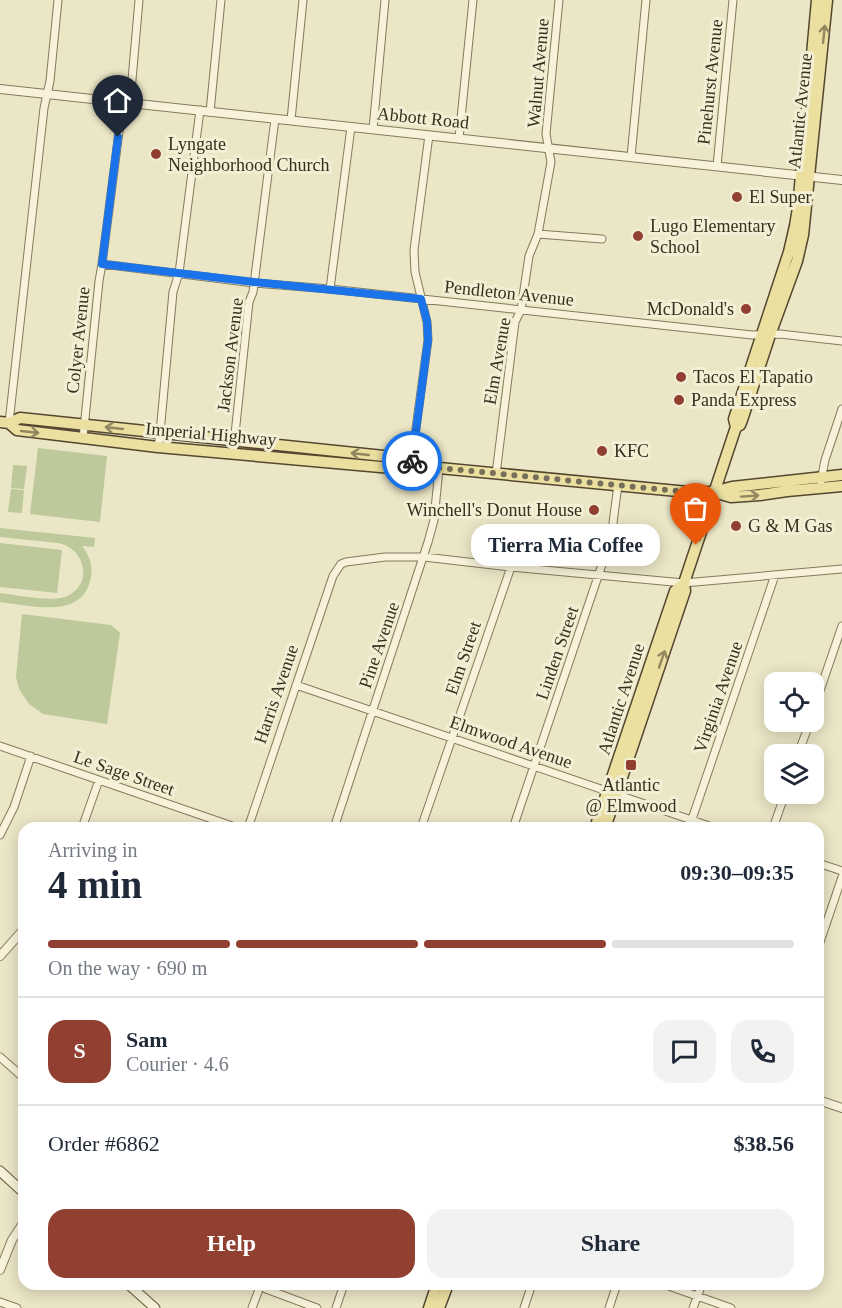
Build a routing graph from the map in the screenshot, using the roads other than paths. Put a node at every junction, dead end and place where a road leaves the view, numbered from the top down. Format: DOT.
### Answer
graph roads {
  1 [pos="58,0"];
  2 [pos="140,0"];
  3 [pos="221,0"];
  4 [pos="303,0"];
  5 [pos="385,0"];
  6 [pos="473,0"];
  7 [pos="559,0"];
  8 [pos="646,0"];
  9 [pos="733,0"];
  10 [pos="817,0"];
  11 [pos="827,0"];
  12 [pos="0,89"];
  13 [pos="47,94"];
  14 [pos="126,102"];
  15 [pos="200,111"];
  16 [pos="210,112"];
  17 [pos="275,118"];
  18 [pos="291,120"];
  19 [pos="351,127"];
  20 [pos="373,129"];
  21 [pos="429,135"];
  22 [pos="459,138"];
  23 [pos="548,148"];
  24 [pos="631,157"];
  25 [pos="717,166"];
  26 [pos="805,176"];
  27 [pos="842,180"];
  28 [pos="538,234"];
  29 [pos="602,239"];
  30 [pos="102,264"];
  31 [pos="179,273"];
  32 [pos="254,282"];
  33 [pos="330,289"];
  34 [pos="421,299"];
  35 [pos="521,310"];
  36 [pos="766,335"];
  37 [pos="842,341"];
  38 [pos="842,409"];
  39 [pos="5,423"];
  40 [pos="84,425"];
  41 [pos="160,433"];
  42 [pos="83,438"];
  43 [pos="234,441"];
  44 [pos="158,447"];
  45 [pos="233,453"];
  46 [pos="411,465"];
  47 [pos="440,468"];
  48 [pos="496,474"];
  49 [pos="842,475"];
  50 [pos="821,477"];
  51 [pos="618,486"];
  52 [pos="842,486"];
  53 [pos="820,488"];
  54 [pos="713,492"];
  55 [pos="424,557"];
  56 [pos="511,567"];
  57 [pos="842,569"];
  58 [pos="775,575"];
  59 [pos="599,576"];
  60 [pos="684,583"];
  61 [pos="842,626"];
  62 [pos="824,679"];
  63 [pos="296,685"];
  64 [pos="372,711"];
  65 [pos="452,737"];
  66 [pos="0,746"];
  67 [pos="31,756"];
  68 [pos="534,765"];
  69 [pos="99,780"];
  70 [pos="612,793"];
  71 [pos="781,804"];
  72 [pos="692,820"];
  73 [pos="84,822"];
  74 [pos="221,822"];
  75 [pos="250,822"];
  76 [pos="336,822"];
  77 [pos="423,822"];
  78 [pos="515,822"];
  79 [pos="598,822"];
  80 [pos="606,822"];
  81 [pos="698,822"];
  82 [pos="775,822"];
  83 [pos="0,835"];
  84 [pos="824,865"];
  85 [pos="842,871"];
  86 [pos="842,877"];
  87 [pos="824,930"];
  88 [pos="18,936"];
  89 [pos="0,956"];
  90 [pos="0,1057"];
  91 [pos="18,1073"];
  92 [pos="824,1102"];
  93 [pos="842,1108"];
  94 [pos="0,1172"];
  95 [pos="18,1188"];
  96 [pos="18,1229"];
  97 [pos="4,1248"];
  98 [pos="0,1270"];
  99 [pos="135,1290"];
  100 [pos="258,1290"];
  101 [pos="272,1290"];
  102 [pos="342,1290"];
  103 [pos="436,1290"];
  104 [pos="446,1290"];
  105 [pos="530,1290"];
  106 [pos="615,1290"];
  107 [pos="680,1290"];
  108 [pos="700,1290"];
  109 [pos="698,1296"];
  110 [pos="0,1302"];
  111 [pos="17,1308"];
  112 [pos="155,1308"];
  113 [pos="252,1308"];
  114 [pos="317,1308"];
  115 [pos="336,1308"];
  116 [pos="429,1308"];
  117 [pos="439,1308"];
  118 [pos="524,1308"];
  119 [pos="609,1308"];
  120 [pos="693,1308"];
  121 [pos="731,1308"];
  1 -- 13 [label="street"];
  2 -- 14 [label="street, Colyer Avenue"];
  3 -- 16 [label="street"];
  4 -- 18 [label="street"];
  5 -- 20 [label="street"];
  6 -- 22 [label="street"];
  7 -- 23 [label="street, Walnut Avenue"];
  8 -- 24 [label="street"];
  9 -- 25 [label="street, Pinehurst Avenue"];
  10 -- 26 [label="main road, Atlantic Avenue"];
  26 -- 11 [label="main road, Atlantic Avenue, one-way"];
  12 -- 13 [label="street, Abbott Road"];
  13 -- 14 [label="street, Abbott Road"];
  13 -- 39 [label="street"];
  14 -- 15 [label="street, Abbott Road"];
  14 -- 30 [label="street, Colyer Avenue"];
  15 -- 16 [label="street, Abbott Road"];
  15 -- 31 [label="street"];
  16 -- 17 [label="street, Abbott Road"];
  17 -- 18 [label="street, Abbott Road"];
  17 -- 32 [label="street, Jackson Avenue"];
  18 -- 19 [label="street, Abbott Road"];
  19 -- 20 [label="street, Abbott Road"];
  19 -- 33 [label="street"];
  20 -- 21 [label="street, Abbott Road"];
  21 -- 22 [label="street, Abbott Road"];
  21 -- 34 [label="street"];
  22 -- 23 [label="street, Abbott Road"];
  23 -- 24 [label="street, Abbott Road"];
  23 -- 28 [label="street, Elm Avenue"];
  24 -- 25 [label="street, Abbott Road"];
  25 -- 26 [label="street, Abbott Road"];
  26 -- 27 [label="street, Abbott Road"];
  26 -- 36 [label="main road, Atlantic Avenue"];
  28 -- 29 [label="street"];
  28 -- 35 [label="street, Elm Avenue"];
  30 -- 31 [label="street, Pendleton Avenue"];
  30 -- 40 [label="street, Colyer Avenue"];
  31 -- 32 [label="street, Pendleton Avenue"];
  31 -- 41 [label="street"];
  32 -- 33 [label="street, Pendleton Avenue"];
  32 -- 43 [label="street, Jackson Avenue"];
  33 -- 34 [label="street, Pendleton Avenue"];
  34 -- 35 [label="street, Pendleton Avenue"];
  34 -- 46 [label="street"];
  35 -- 36 [label="street, Pendleton Avenue"];
  35 -- 48 [label="street, Elm Avenue"];
  36 -- 37 [label="street, Pendleton Avenue"];
  36 -- 54 [label="main road, Atlantic Avenue"];
  38 -- 50 [label="street"];
  39 -- 40 [label="main road, Imperial Highway"];
  39 -- 42 [label="main road, Imperial Highway, one-way"];
  41 -- 40 [label="main road, Imperial Highway, one-way"];
  40 -- 42 [label="street, Colyer Avenue"];
  41 -- 43 [label="main road, Imperial Highway"];
  41 -- 44 [label="street"];
  42 -- 44 [label="main road, Imperial Highway"];
  43 -- 45 [label="street, Jackson Avenue"];
  46 -- 43 [label="main road, Imperial Highway, one-way"];
  44 -- 45 [label="main road, Imperial Highway"];
  45 -- 46 [label="main road, Imperial Highway"];
  46 -- 47 [label="main road, Imperial Highway"];
  47 -- 48 [label="main road, Imperial Highway"];
  47 -- 55 [label="street, Pine Avenue"];
  48 -- 51 [label="main road, Imperial Highway"];
  49 -- 50 [label="main road, Imperial Highway"];
  50 -- 53 [label="street"];
  50 -- 54 [label="main road, Imperial Highway"];
  51 -- 54 [label="main road, Imperial Highway"];
  51 -- 59 [label="street, Linden Street"];
  52 -- 53 [label="main road, Imperial Highway"];
  54 -- 53 [label="main road, Imperial Highway, one-way"];
  54 -- 60 [label="main road, Atlantic Avenue"];
  55 -- 56 [label="street"];
  55 -- 63 [label="street, Harris Avenue"];
  55 -- 64 [label="street, Pine Avenue"];
  56 -- 59 [label="street"];
  56 -- 65 [label="street, Elm Street"];
  57 -- 58 [label="street"];
  58 -- 60 [label="street"];
  58 -- 72 [label="street, Virginia Avenue"];
  59 -- 60 [label="street"];
  59 -- 68 [label="street, Linden Street"];
  60 -- 70 [label="main road, Atlantic Avenue"];
  61 -- 62 [label="street"];
  63 -- 64 [label="street, Elmwood Avenue"];
  63 -- 75 [label="street, Harris Avenue"];
  64 -- 65 [label="street, Elmwood Avenue"];
  64 -- 76 [label="street, Pine Avenue"];
  65 -- 68 [label="street, Elmwood Avenue"];
  65 -- 77 [label="street, Elm Street"];
  66 -- 67 [label="street, Le Sage Street"];
  67 -- 69 [label="street, Le Sage Street"];
  67 -- 83 [label="street"];
  68 -- 70 [label="street, Elmwood Avenue"];
  68 -- 78 [label="street, Linden Street"];
  69 -- 73 [label="street"];
  69 -- 74 [label="street, Le Sage Street"];
  70 -- 72 [label="street, Elmwood Avenue"];
  70 -- 79 [label="main road, Atlantic Avenue"];
  70 -- 80 [label="main road, Atlantic Avenue"];
  71 -- 82 [label="street"];
  72 -- 81 [label="street, Elmwood Avenue"];
  84 -- 85 [label="street"];
  86 -- 87 [label="street"];
  88 -- 89 [label="street"];
  90 -- 91 [label="street"];
  92 -- 93 [label="street"];
  94 -- 95 [label="main road"];
  96 -- 97 [label="street"];
  97 -- 98 [label="street"];
  99 -- 112 [label="main road"];
  100 -- 113 [label="street"];
  101 -- 114 [label="street"];
  102 -- 115 [label="street"];
  103 -- 116 [label="main road"];
  104 -- 117 [label="main road"];
  105 -- 118 [label="street"];
  106 -- 119 [label="street"];
  107 -- 109 [label="street"];
  108 -- 109 [label="street"];
  109 -- 120 [label="street"];
  109 -- 121 [label="street"];
  110 -- 111 [label="street"];
}
